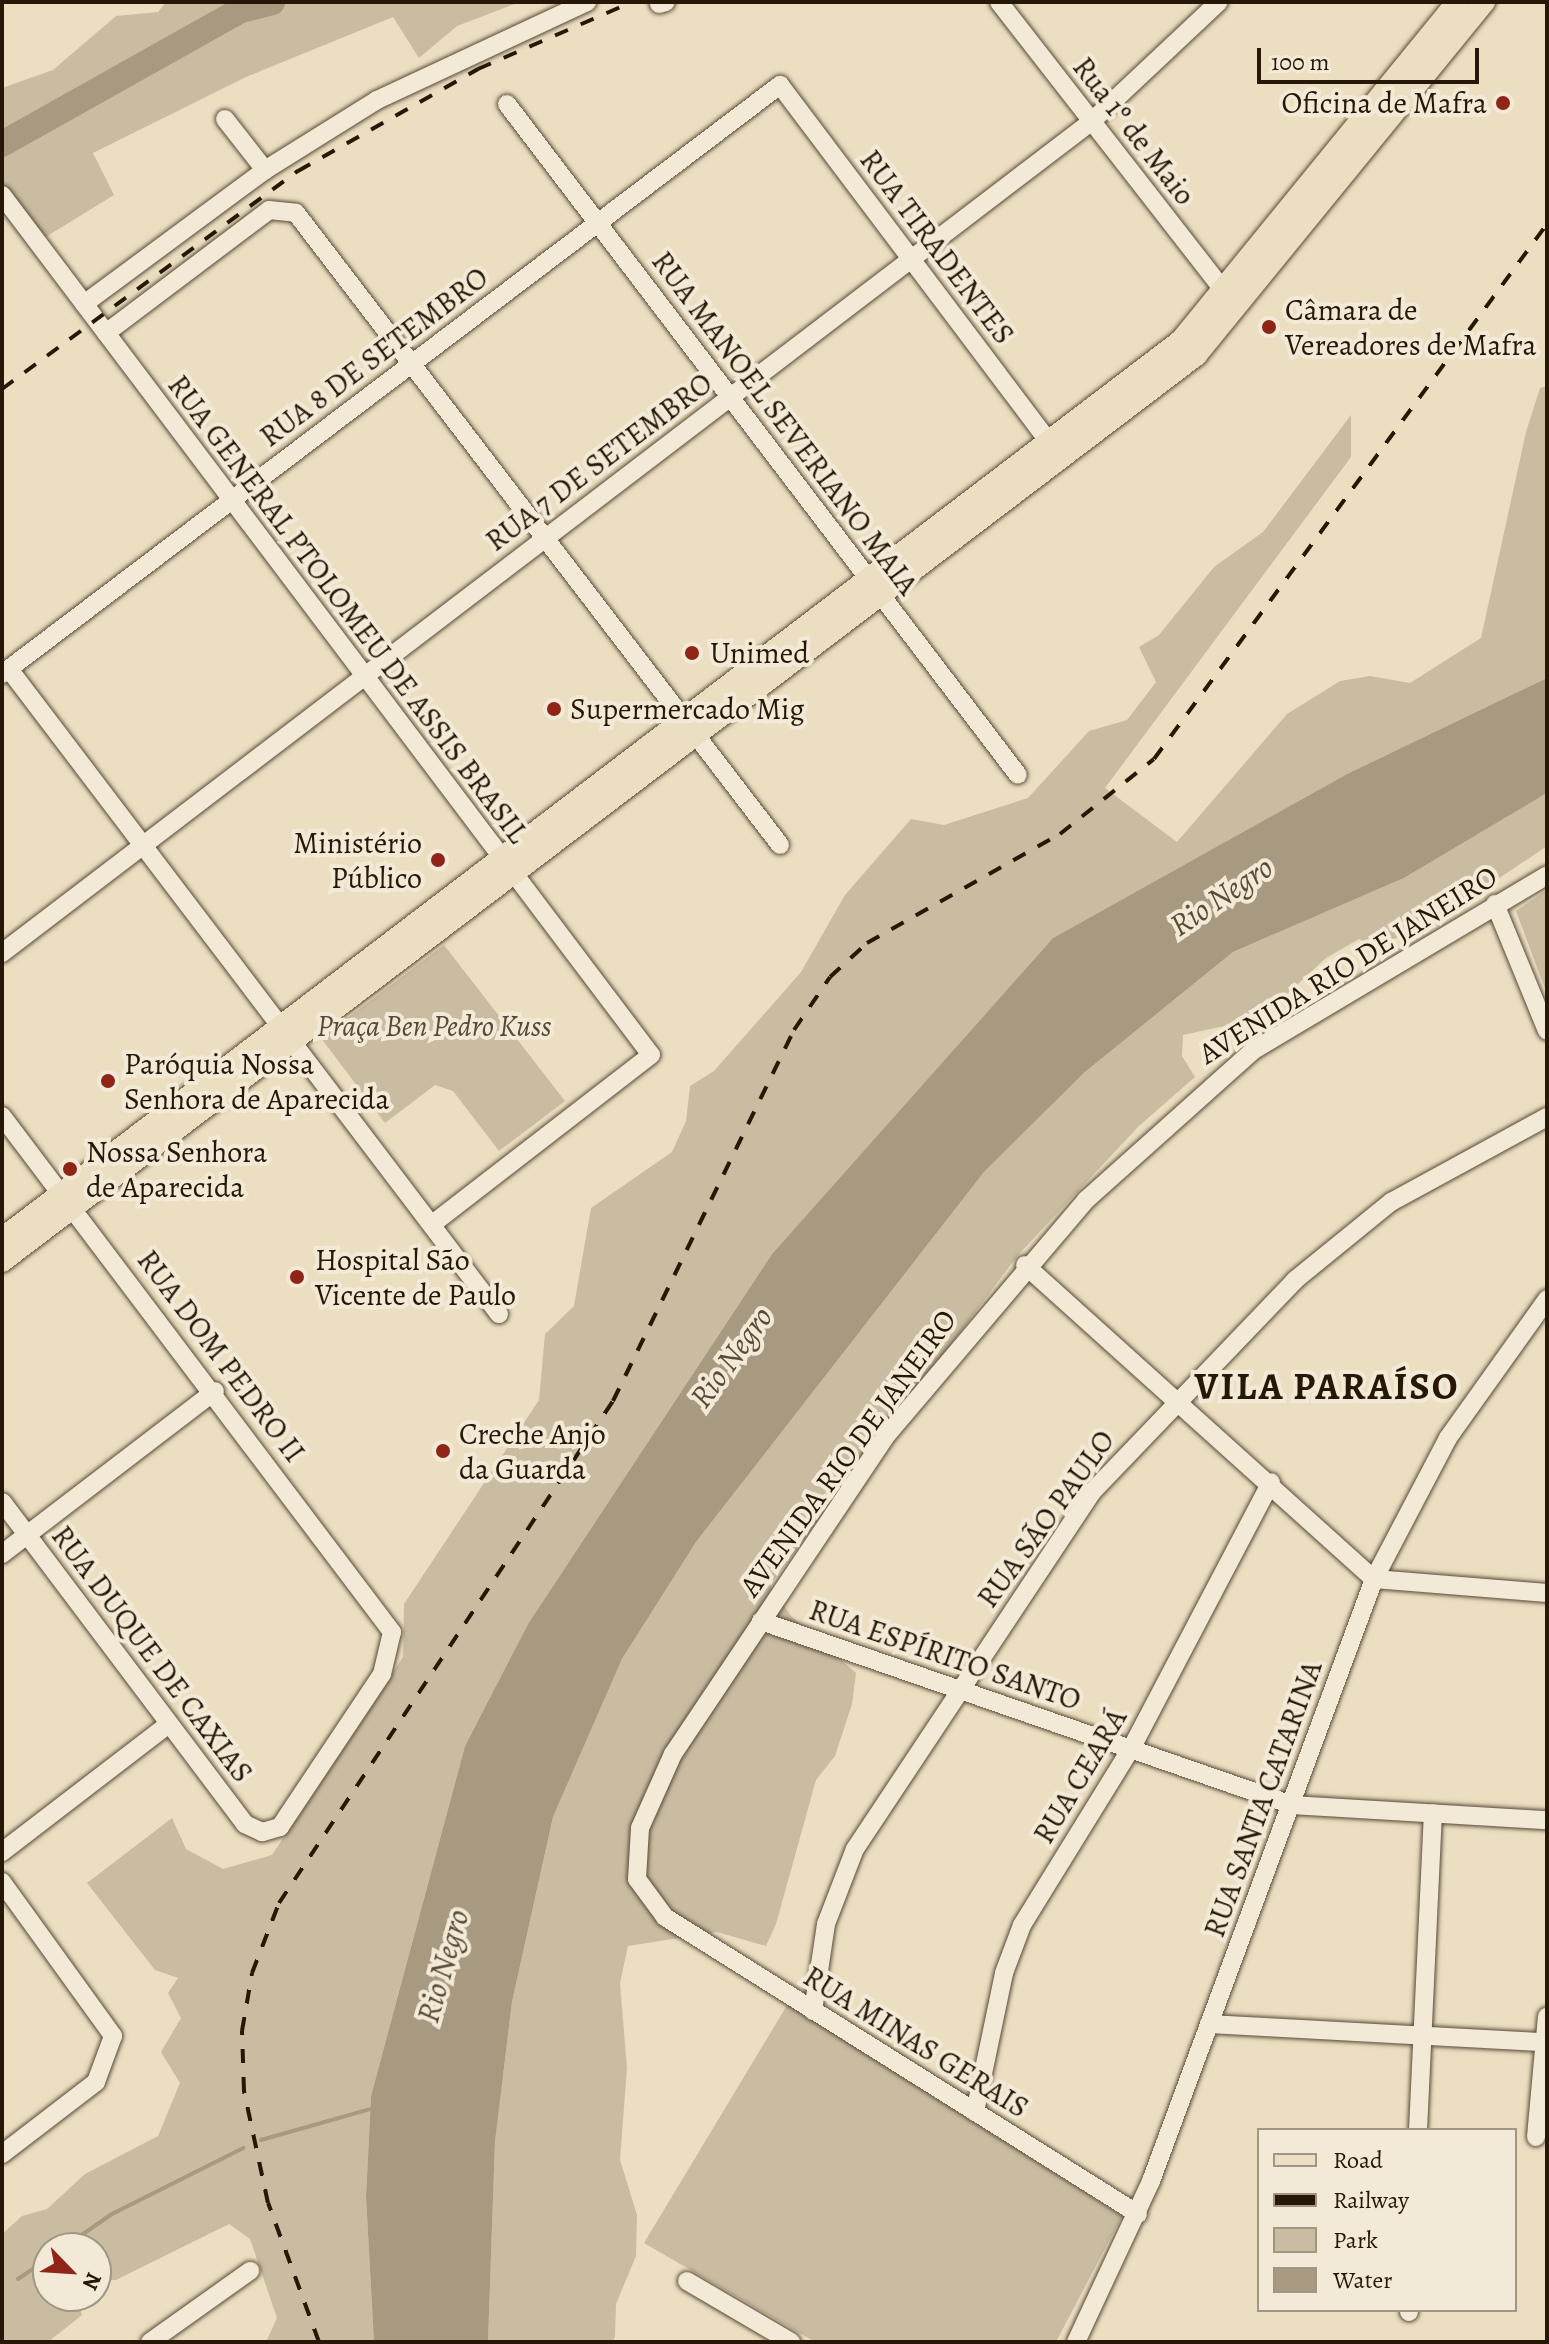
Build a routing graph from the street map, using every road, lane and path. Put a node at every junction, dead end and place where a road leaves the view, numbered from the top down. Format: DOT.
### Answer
graph roads {
  1 [pos="587,2"];
  2 [pos="999,2"];
  3 [pos="1219,2"];
  4 [pos="1457,2"];
  5 [pos="1484,2"];
  6 [pos="780,85"];
  7 [pos="507,104"];
  8 [pos="225,119"];
  9 [pos="1091,122"];
  10 [pos="265,170"];
  11 [pos="2,195"];
  12 [pos="598,223"];
  13 [pos="912,259"];
  14 [pos="1226,294"];
  15 [pos="84,304"];
  16 [pos="106,333"];
  17 [pos="415,361"];
  18 [pos="730,397"];
  19 [pos="1049,442"];
  20 [pos="232,500"];
  21 [pos="546,538"];
  22 [pos="875,587"];
  23 [pos="5,671"];
  24 [pos="364,677"];
  25 [pos="690,728"];
  26 [pos="1018,775"];
  27 [pos="143,845"];
  28 [pos="780,845"];
  29 [pos="507,867"];
  30 [pos="1547,875"];
  31 [pos="1495,904"];
  32 [pos="2,953"];
  33 [pos="1547,1031"];
  34 [pos="288,1033"];
  35 [pos="2,1116"];
  36 [pos="1547,1117"];
  37 [pos="68,1200"];
  38 [pos="434,1223"];
  39 [pos="2,1239"];
  40 [pos="2,1261"];
  41 [pos="1025,1265"];
  42 [pos="1547,1299"];
  43 [pos="499,1314"];
  44 [pos="215,1391"];
  45 [pos="1174,1399"];
  46 [pos="1271,1482"];
  47 [pos="2,1502"];
  48 [pos="26,1535"];
  49 [pos="2,1554"];
  50 [pos="1374,1579"];
  51 [pos="1547,1593"];
  52 [pos="761,1621"];
  53 [pos="959,1691"];
  54 [pos="169,1724"];
  55 [pos="1132,1747"];
  56 [pos="1292,1805"];
  57 [pos="1433,1813"];
  58 [pos="1547,1820"];
  59 [pos="262,1832"];
  60 [pos="2,1852"];
  61 [pos="2,1882"];
  62 [pos="665,1917"];
  63 [pos="813,2011"];
  64 [pos="1547,2016"];
  65 [pos="1209,2024"];
  66 [pos="1422,2035"];
  67 [pos="1545,2042"];
  68 [pos="975,2112"];
  69 [pos="1418,2128"];
  70 [pos="1536,2137"];
  71 [pos="2,2154"];
  72 [pos="1138,2214"];
  73 [pos="250,2271"];
  74 [pos="687,2281"];
  75 [pos="784,2340"];
  76 [pos="150,2342"];
  77 [pos="1076,2342"];
  1 -- 10 [label="street"];
  2 -- 9 [label="street, Rua 1º de Maio"];
  3 -- 9 [label="street, RUA 7 DE SETEMBRO"];
  4 -- 14 [label="main road"];
  5 -- 22 [label="main road"];
  6 -- 12 [label="street, RUA 8 DE SETEMBRO"];
  6 -- 13 [label="street, RUA TIRADENTES"];
  7 -- 12 [label="street, RUA MANOEL SEVERIANO MAIA"];
  8 -- 10 [label="street"];
  9 -- 13 [label="street, RUA 7 DE SETEMBRO"];
  9 -- 14 [label="street, Rua 1º de Maio"];
  10 -- 15 [label="street"];
  11 -- 15 [label="street, RUA GENERAL PTOLOMEU DE ASSIS BRASIL"];
  12 -- 17 [label="street, RUA 8 DE SETEMBRO"];
  12 -- 18 [label="street, RUA MANOEL SEVERIANO MAIA"];
  13 -- 18 [label="street, RUA 7 DE SETEMBRO"];
  13 -- 19 [label="street, RUA TIRADENTES"];
  14 -- 19 [label="main road"];
  15 -- 16 [label="street, RUA GENERAL PTOLOMEU DE ASSIS BRASIL"];
  16 -- 17 [label="street"];
  16 -- 20 [label="street, RUA GENERAL PTOLOMEU DE ASSIS BRASIL"];
  17 -- 20 [label="street, RUA 8 DE SETEMBRO"];
  17 -- 21 [label="street"];
  18 -- 21 [label="street, RUA 7 DE SETEMBRO"];
  18 -- 22 [label="street, RUA MANOEL SEVERIANO MAIA"];
  19 -- 22 [label="main road"];
  20 -- 23 [label="street, RUA 8 DE SETEMBRO"];
  20 -- 24 [label="street, RUA GENERAL PTOLOMEU DE ASSIS BRASIL"];
  21 -- 24 [label="street, RUA 7 DE SETEMBRO"];
  21 -- 25 [label="street"];
  22 -- 25 [label="main road"];
  22 -- 26 [label="street, RUA MANOEL SEVERIANO MAIA"];
  23 -- 27 [label="street"];
  24 -- 27 [label="street, RUA 7 DE SETEMBRO"];
  24 -- 29 [label="street, RUA GENERAL PTOLOMEU DE ASSIS BRASIL"];
  25 -- 28 [label="street"];
  25 -- 29 [label="main road"];
  27 -- 32 [label="street, RUA 7 DE SETEMBRO"];
  27 -- 34 [label="street"];
  29 -- 34 [label="main road"];
  29 -- 38 [label="street, RUA GENERAL PTOLOMEU DE ASSIS BRASIL"];
  30 -- 31 [label="street, AVENIDA RIO DE JANEIRO"];
  31 -- 33 [label="street"];
  31 -- 41 [label="street, AVENIDA RIO DE JANEIRO"];
  34 -- 37 [label="main road"];
  34 -- 38 [label="street"];
  35 -- 37 [label="street, RUA DOM PEDRO II"];
  36 -- 45 [label="street, RUA SÃO PAULO"];
  37 -- 39 [label="main road"];
  37 -- 40 [label="main road"];
  37 -- 44 [label="street, RUA DOM PEDRO II"];
  38 -- 43 [label="street"];
  41 -- 45 [label="street"];
  41 -- 52 [label="street, AVENIDA RIO DE JANEIRO"];
  42 -- 50 [label="street, RUA SANTA CATARINA"];
  44 -- 48 [label="street"];
  44 -- 59 [label="street, RUA DOM PEDRO II"];
  45 -- 46 [label="street"];
  45 -- 53 [label="street, RUA SÃO PAULO"];
  46 -- 50 [label="street"];
  46 -- 55 [label="street, RUA CEARÁ"];
  47 -- 48 [label="street, RUA DUQUE DE CAXIAS"];
  48 -- 49 [label="street"];
  48 -- 54 [label="street, RUA DUQUE DE CAXIAS"];
  50 -- 51 [label="street"];
  50 -- 56 [label="street, RUA SANTA CATARINA"];
  52 -- 53 [label="street, RUA ESPÍRITO SANTO"];
  52 -- 62 [label="street, AVENIDA RIO DE JANEIRO"];
  53 -- 55 [label="street, RUA ESPÍRITO SANTO"];
  53 -- 63 [label="street, RUA SÃO PAULO"];
  54 -- 59 [label="street, RUA DUQUE DE CAXIAS"];
  54 -- 60 [label="street"];
  55 -- 56 [label="street, RUA ESPÍRITO SANTO"];
  55 -- 68 [label="street, RUA CEARÁ"];
  56 -- 57 [label="street, RUA ESPÍRITO SANTO"];
  56 -- 65 [label="street, RUA SANTA CATARINA"];
  57 -- 58 [label="street, RUA ESPÍRITO SANTO"];
  57 -- 66 [label="street"];
  61 -- 71 [label="street"];
  62 -- 63 [label="street, RUA MINAS GERAIS"];
  63 -- 68 [label="street, RUA MINAS GERAIS"];
  64 -- 67 [label="street"];
  65 -- 66 [label="street"];
  65 -- 72 [label="street, RUA SANTA CATARINA"];
  66 -- 67 [label="street"];
  66 -- 69 [label="street"];
  67 -- 70 [label="street"];
  68 -- 72 [label="street, RUA MINAS GERAIS"];
  72 -- 77 [label="street, RUA SANTA CATARINA"];
  73 -- 76 [label="street"];
  74 -- 75 [label="street"];
}
